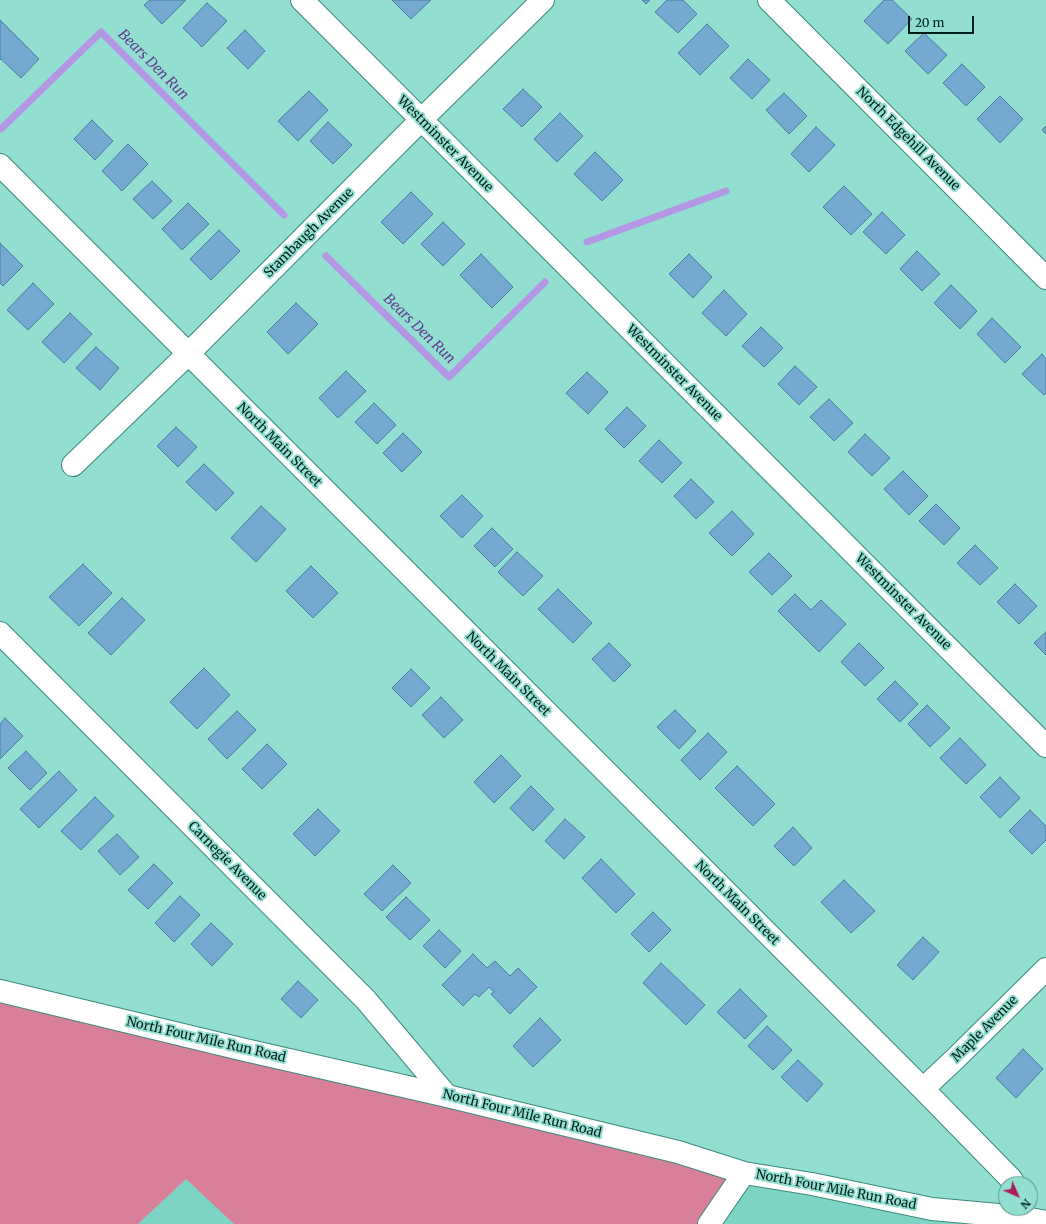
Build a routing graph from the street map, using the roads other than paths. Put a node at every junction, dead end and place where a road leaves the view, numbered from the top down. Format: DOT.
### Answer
graph roads {
  1 [pos="302,0"];
  2 [pos="543,0"];
  3 [pos="769,0"];
  4 [pos="422,120"];
  5 [pos="0,165"];
  6 [pos="1046,278"];
  7 [pos="188,354"];
  8 [pos="73,465"];
  9 [pos="0,633"];
  10 [pos="1046,746"];
  11 [pos="1046,968"];
  12 [pos="0,991"];
  13 [pos="923,1089"];
  14 [pos="447,1096"];
  15 [pos="744,1173"];
  16 [pos="1008,1176"];
  17 [pos="998,1212"];
  18 [pos="1029,1216"];
  19 [pos="1046,1222"];
  20 [pos="709,1224"];
  1 -- 4 [label="street, Westminster Avenue"];
  2 -- 4 [label="street, Stambaugh Avenue"];
  3 -- 6 [label="street, North Edgehill Avenue"];
  4 -- 7 [label="street, Stambaugh Avenue"];
  4 -- 10 [label="street, Westminster Avenue"];
  5 -- 7 [label="street, North Main Street"];
  7 -- 8 [label="street, Stambaugh Avenue"];
  7 -- 13 [label="street, North Main Street"];
  9 -- 14 [label="street, Carnegie Avenue"];
  11 -- 13 [label="street, Maple Avenue"];
  12 -- 14 [label="street, North Four Mile Run Road"];
  13 -- 16 [label="street, North Main Street"];
  14 -- 15 [label="street, North Four Mile Run Road"];
  15 -- 17 [label="street, North Four Mile Run Road"];
  15 -- 20 [label="street"];
  18 -- 19 [label="street, North Four Mile Run Road"];
}
